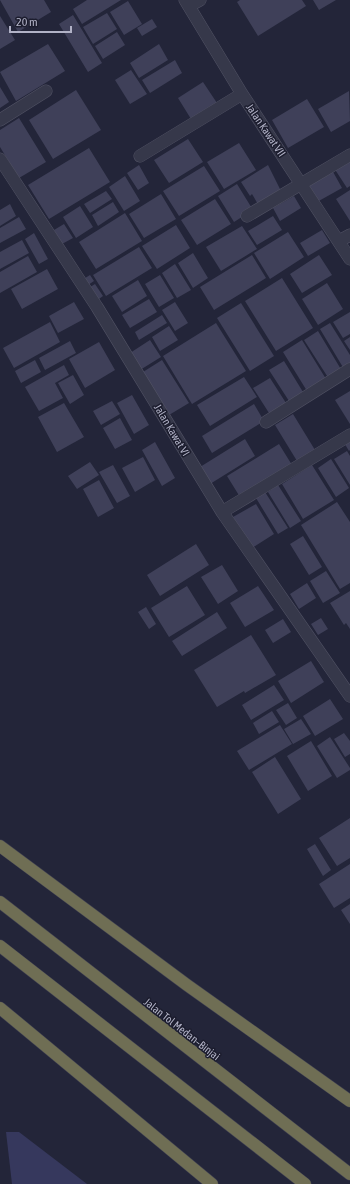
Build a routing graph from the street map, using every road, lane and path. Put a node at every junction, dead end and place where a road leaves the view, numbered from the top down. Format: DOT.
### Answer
graph roads {
  1 [pos="200,0"];
  2 [pos="187,3"];
  3 [pos="46,91"];
  4 [pos="242,94"];
  5 [pos="0,120"];
  6 [pos="350,155"];
  7 [pos="140,156"];
  8 [pos="0,159"];
  9 [pos="5,177"];
  10 [pos="302,183"];
  11 [pos="247,216"];
  12 [pos="350,234"];
  13 [pos="339,242"];
  14 [pos="350,259"];
  15 [pos="350,369"];
  16 [pos="266,422"];
  17 [pos="350,435"];
  18 [pos="222,512"];
  19 [pos="350,696"];
  20 [pos="0,846"];
  21 [pos="0,902"];
  22 [pos="0,946"];
  23 [pos="187,985"];
  24 [pos="0,1008"];
  25 [pos="350,1095"];
  26 [pos="350,1101"];
  27 [pos="350,1174"];
  28 [pos="212,1184"];
  29 [pos="305,1184"];
  1 -- 2 [label="street"];
  2 -- 4 [label="street, Jalan Kawat VII"];
  3 -- 5 [label="street"];
  4 -- 7 [label="street"];
  4 -- 10 [label="street, Jalan Kawat VII"];
  6 -- 10 [label="street"];
  8 -- 9 [label="street, Jalan Kawat VI"];
  9 -- 18 [label="street, Jalan Kawat VI"];
  10 -- 11 [label="street"];
  10 -- 13 [label="street, Jalan Kawat VII"];
  12 -- 13 [label="street"];
  13 -- 14 [label="street, Jalan Kawat VII"];
  15 -- 16 [label="street"];
  17 -- 18 [label="street"];
  18 -- 19 [label="street, Jalan Kawat VI"];
  20 -- 23 [label="highway"];
  21 -- 27 [label="highway, Jalan Tol Medan–Binjai"];
  22 -- 29 [label="highway"];
  23 -- 25 [label="highway"];
  23 -- 26 [label="highway"];
  24 -- 28 [label="highway"];
}
